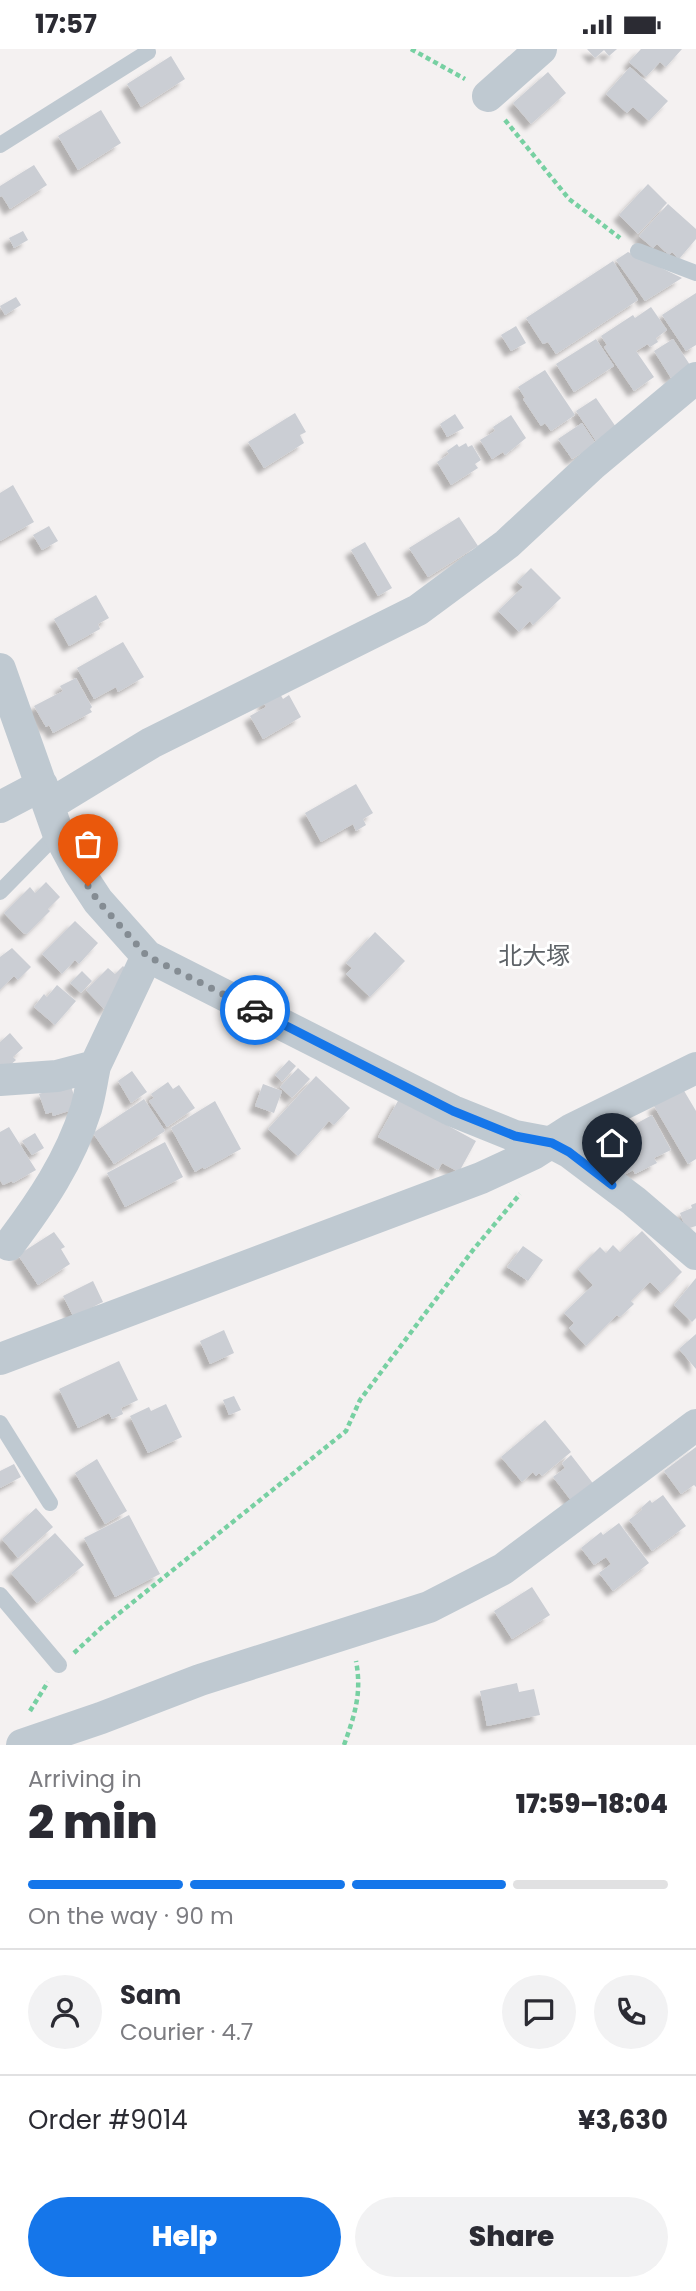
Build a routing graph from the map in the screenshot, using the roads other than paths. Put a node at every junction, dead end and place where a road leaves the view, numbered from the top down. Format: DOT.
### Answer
graph roads {
  1 [pos="541,49"];
  2 [pos="148,53"];
  3 [pos="488,96"];
  4 [pos="0,145"];
  5 [pos="638,251"];
  6 [pos="696,273"];
  7 [pos="696,378"];
  8 [pos="0,669"];
  9 [pos="0,807"];
  10 [pos="50,808"];
  11 [pos="0,892"];
  12 [pos="147,956"];
  13 [pos="95,1066"];
  14 [pos="696,1068"];
  15 [pos="0,1080"];
  16 [pos="543,1149"];
  17 [pos="9,1245"];
  18 [pos="696,1254"];
  19 [pos="0,1359"];
  20 [pos="0,1423"];
  21 [pos="696,1425"];
  22 [pos="50,1503"];
  23 [pos="0,1595"];
  24 [pos="59,1665"];
  25 [pos="23,1732"];
  1 -- 3 [label="street"];
  2 -- 4 [label="lane"];
  5 -- 6 [label="lane"];
  7 -- 10 [label="street"];
  8 -- 10 [label="street"];
  9 -- 10 [label="street"];
  10 -- 11 [label="lane"];
  10 -- 12 [label="street"];
  12 -- 13 [label="street"];
  12 -- 16 [label="street"];
  13 -- 15 [label="street"];
  13 -- 17 [label="street"];
  14 -- 16 [label="street"];
  16 -- 18 [label="street"];
  16 -- 19 [label="street"];
  20 -- 22 [label="lane"];
  21 -- 25 [label="street"];
  23 -- 24 [label="lane"];
}
